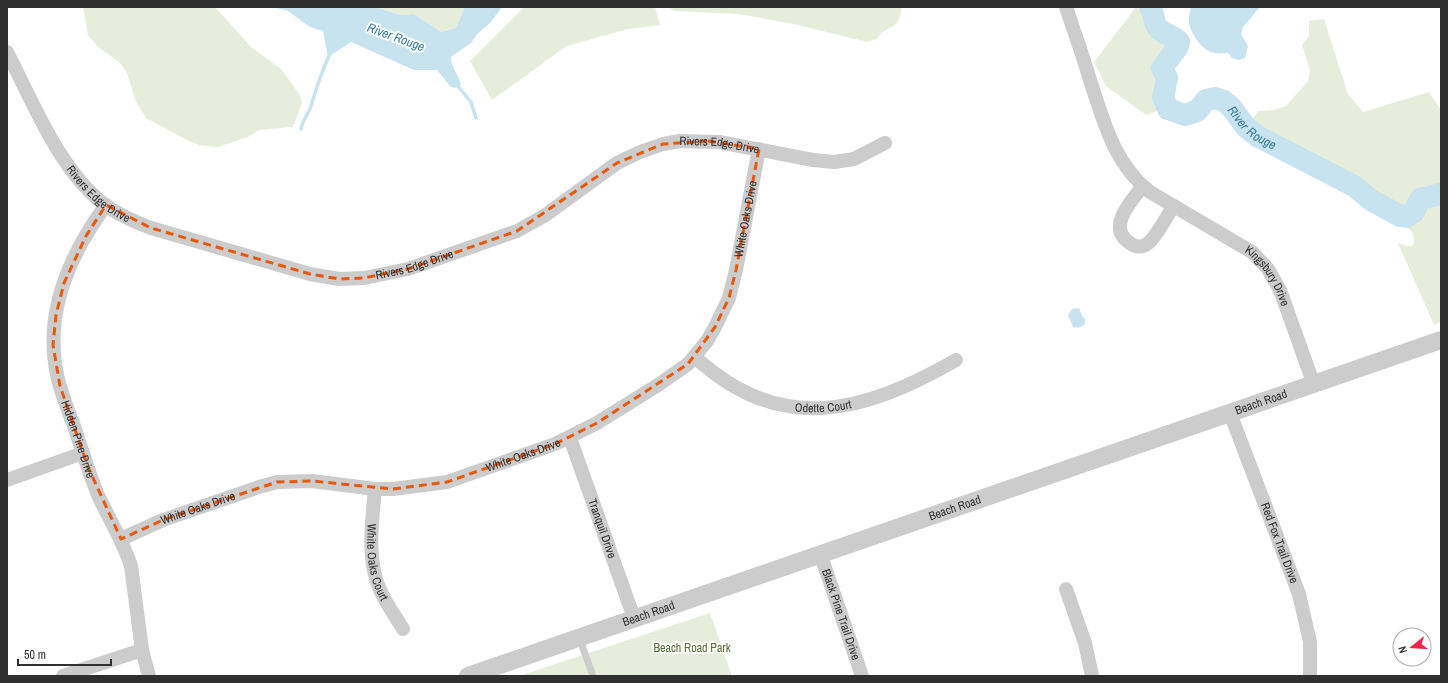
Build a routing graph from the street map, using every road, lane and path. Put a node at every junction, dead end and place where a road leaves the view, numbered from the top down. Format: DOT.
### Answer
graph roads {
  1 [pos="1066,7"];
  2 [pos="7,52"];
  3 [pos="885,143"];
  4 [pos="759,149"];
  5 [pos="1143,186"];
  6 [pos="106,205"];
  7 [pos="1174,206"];
  8 [pos="1440,344"];
  9 [pos="695,357"];
  10 [pos="956,360"];
  11 [pos="1314,385"];
  12 [pos="1230,413"];
  13 [pos="570,438"];
  14 [pos="83,454"];
  15 [pos="7,480"];
  16 [pos="375,489"];
  17 [pos="120,540"];
  18 [pos="820,553"];
  19 [pos="1066,589"];
  20 [pos="634,618"];
  21 [pos="403,629"];
  22 [pos="579,636"];
  23 [pos="142,650"];
  24 [pos="63,676"];
  25 [pos="149,676"];
  26 [pos="468,676"];
  27 [pos="593,676"];
  28 [pos="862,676"];
  29 [pos="1092,676"];
  30 [pos="1310,676"];
  1 -- 5 [label="street, Kingsbury Drive"];
  2 -- 6 [label="street, Rivers Edge Drive"];
  3 -- 4 [label="street, Rivers Edge Drive"];
  4 -- 6 [label="street, Rivers Edge Drive"];
  4 -- 9 [label="street, White Oaks Drive"];
  5 -- 7 [label="street, Kingsbury Drive"];
  5 -- 7 [label="street"];
  6 -- 14 [label="street, Hidden Pine Drive"];
  7 -- 11 [label="street, Kingsbury Drive"];
  8 -- 11 [label="street, Beach Road"];
  9 -- 10 [label="street, Odette Court"];
  9 -- 13 [label="street, White Oaks Drive"];
  11 -- 12 [label="street, Beach Road"];
  12 -- 18 [label="street, Beach Road"];
  12 -- 30 [label="street, Red Fox Trail Drive"];
  13 -- 16 [label="street, White Oaks Drive"];
  13 -- 20 [label="street, Tranquil Drive"];
  14 -- 15 [label="street"];
  14 -- 17 [label="street, Hidden Pine Drive"];
  16 -- 17 [label="street, White Oaks Drive"];
  16 -- 21 [label="street, White Oaks Court"];
  17 -- 23 [label="street, Hidden Pine Drive"];
  18 -- 20 [label="street, Beach Road"];
  18 -- 28 [label="street, Black Pine Trail Drive"];
  19 -- 29 [label="street"];
  20 -- 22 [label="street, Beach Road"];
  22 -- 26 [label="street, Beach Road"];
  22 -- 27 [label="lane"];
  23 -- 24 [label="street"];
  23 -- 25 [label="street, Hidden Pine Drive"];
}
